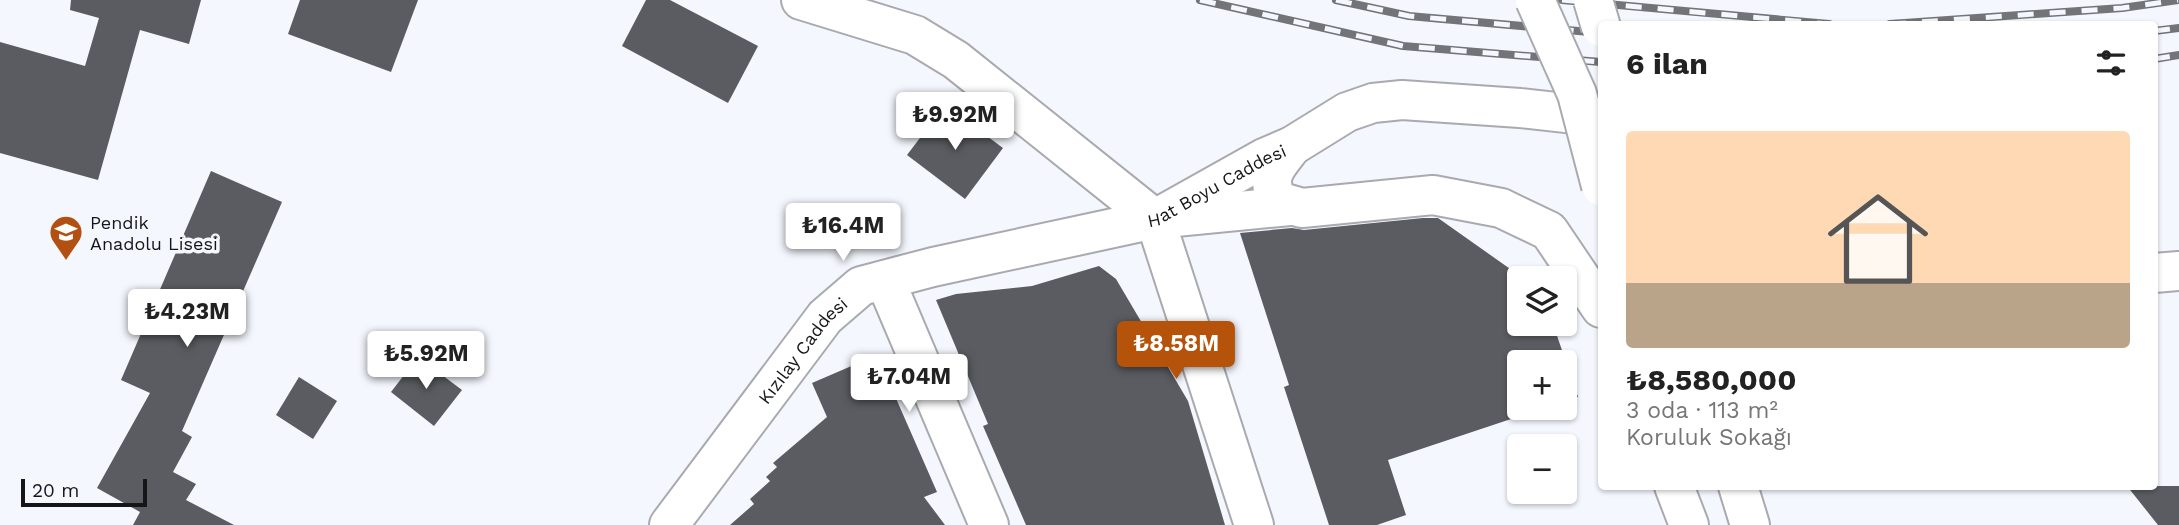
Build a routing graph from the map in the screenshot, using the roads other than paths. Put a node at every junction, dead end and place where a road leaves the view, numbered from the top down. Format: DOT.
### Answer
graph roads {
  1 [pos="801,0"];
  2 [pos="1535,0"];
  3 [pos="1593,0"];
  4 [pos="1599,21"];
  5 [pos="1598,117"];
  6 [pos="1292,146"];
  7 [pos="1598,174"];
  8 [pos="1290,205"];
  9 [pos="1155,219"];
  10 [pos="885,280"];
  11 [pos="1598,304"];
  12 [pos="1676,490"];
  13 [pos="1691,490"];
  14 [pos="1739,490"];
  15 [pos="669,525"];
  16 [pos="989,525"];
  17 [pos="1254,525"];
  18 [pos="1689,525"];
  19 [pos="1702,525"];
  20 [pos="1750,525"];
  1 -- 9 [label="street, Hat Boyu Caddesi"];
  2 -- 7 [label="street, bridge"];
  3 -- 4 [label="street, bridge"];
  5 -- 6 [label="street, Hat Boyu Caddesi"];
  6 -- 8 [label="street"];
  6 -- 9 [label="street, Hat Boyu Caddesi"];
  8 -- 9 [label="street"];
  8 -- 11 [label="street"];
  9 -- 10 [label="street, Kızılay Caddesi"];
  9 -- 17 [label="street"];
  10 -- 15 [label="street, Kızılay Caddesi"];
  10 -- 16 [label="street"];
  12 -- 18 [label="street"];
  13 -- 19 [label="street"];
  14 -- 20 [label="street"];
}
